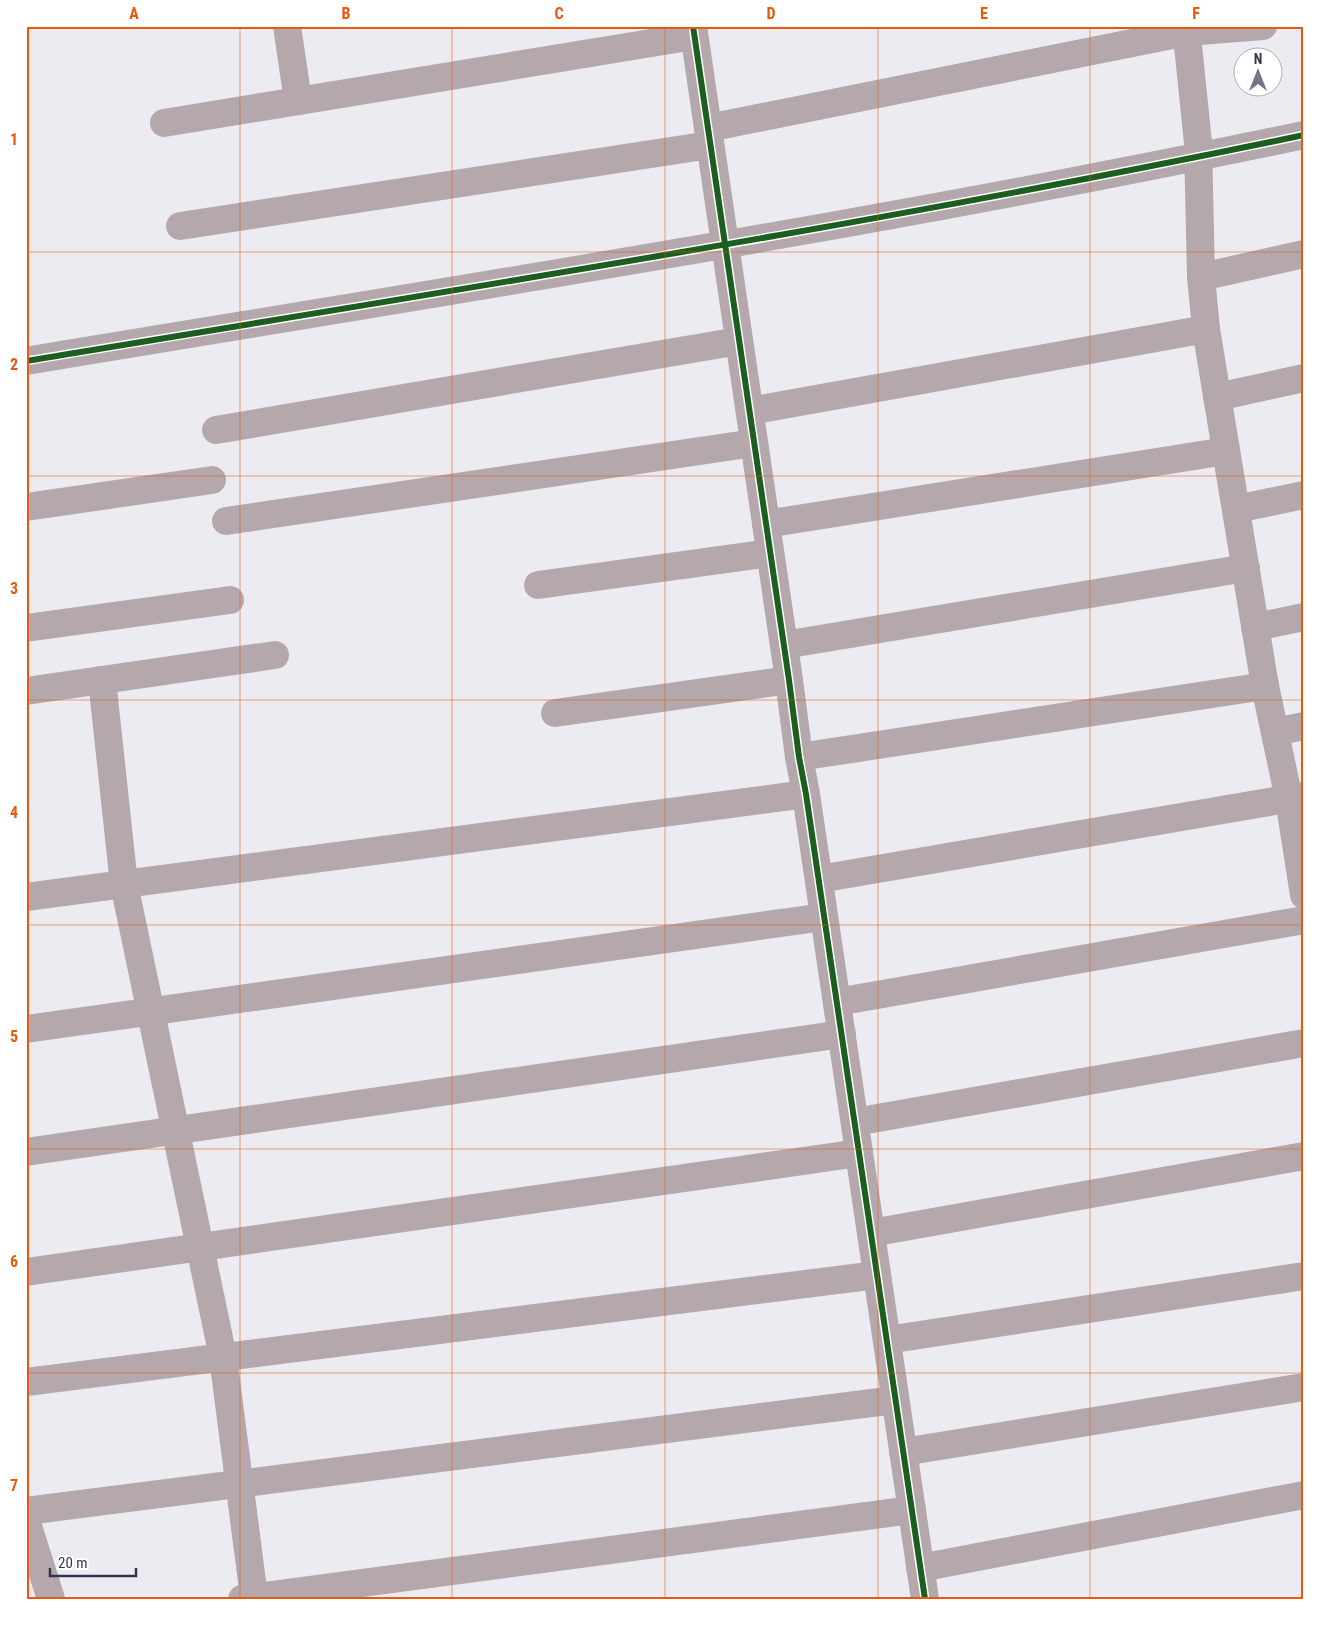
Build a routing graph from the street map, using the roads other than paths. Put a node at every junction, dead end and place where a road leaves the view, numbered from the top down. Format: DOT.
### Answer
graph roads {
  1 [pos="288,26"];
  2 [pos="1263,26"];
  3 [pos="1187,29"];
  4 [pos="693,31"];
  5 [pos="298,102"];
  6 [pos="164,123"];
  7 [pos="1304,135"];
  8 [pos="709,136"];
  9 [pos="1198,157"];
  10 [pos="180,226"];
  11 [pos="725,246"];
  12 [pos="1304,254"];
  13 [pos="1201,277"];
  14 [pos="1206,329"];
  15 [pos="739,341"];
  16 [pos="26,361"];
  17 [pos="1304,378"];
  18 [pos="1217,397"];
  19 [pos="750,411"];
  20 [pos="216,430"];
  21 [pos="754,443"];
  22 [pos="1226,452"];
  23 [pos="212,480"];
  24 [pos="1304,495"];
  25 [pos="26,507"];
  26 [pos="1236,509"];
  27 [pos="226,521"];
  28 [pos="766,524"];
  29 [pos="770,553"];
  30 [pos="1246,568"];
  31 [pos="538,585"];
  32 [pos="230,600"];
  33 [pos="1304,617"];
  34 [pos="1256,627"];
  35 [pos="26,628"];
  36 [pos="784,644"];
  37 [pos="275,656"];
  38 [pos="102,680"];
  39 [pos="789,680"];
  40 [pos="1265,686"];
  41 [pos="26,691"];
  42 [pos="555,713"];
  43 [pos="1304,726"];
  44 [pos="1274,732"];
  45 [pos="799,757"];
  46 [pos="806,794"];
  47 [pos="1296,798"];
  48 [pos="818,879"];
  49 [pos="124,884"];
  50 [pos="1304,894"];
  51 [pos="26,897"];
  52 [pos="824,916"];
  53 [pos="1304,920"];
  54 [pos="837,1002"];
  55 [pos="150,1011"];
  56 [pos="26,1029"];
  57 [pos="842,1034"];
  58 [pos="1304,1043"];
  59 [pos="854,1122"];
  60 [pos="175,1131"];
  61 [pos="26,1152"];
  62 [pos="859,1153"];
  63 [pos="1304,1156"];
  64 [pos="870,1233"];
  65 [pos="200,1247"];
  66 [pos="26,1272"];
  67 [pos="877,1275"];
  68 [pos="1304,1276"];
  69 [pos="887,1340"];
  70 [pos="223,1357"];
  71 [pos="26,1382"];
  72 [pos="1304,1387"];
  73 [pos="895,1400"];
  74 [pos="903,1452"];
  75 [pos="239,1484"];
  76 [pos="1304,1495"];
  77 [pos="912,1510"];
  78 [pos="26,1511"];
  79 [pos="26,1520"];
  80 [pos="920,1568"];
  81 [pos="248,1598"];
  82 [pos="51,1599"];
  83 [pos="924,1599"];
  1 -- 5 [label="street"];
  2 -- 3 [label="street"];
  3 -- 8 [label="street"];
  3 -- 9 [label="street"];
  4 -- 5 [label="street"];
  4 -- 8 [label="street"];
  5 -- 6 [label="street"];
  7 -- 9 [label="street"];
  8 -- 10 [label="street"];
  8 -- 11 [label="street"];
  9 -- 11 [label="street"];
  9 -- 13 [label="street"];
  11 -- 15 [label="street"];
  11 -- 16 [label="street"];
  12 -- 13 [label="street"];
  13 -- 14 [label="street"];
  14 -- 18 [label="street"];
  14 -- 19 [label="street"];
  15 -- 19 [label="street"];
  15 -- 20 [label="street"];
  17 -- 18 [label="street"];
  18 -- 22 [label="street"];
  19 -- 21 [label="street"];
  21 -- 27 [label="street"];
  21 -- 28 [label="street"];
  22 -- 26 [label="street"];
  22 -- 28 [label="street"];
  23 -- 25 [label="street"];
  24 -- 26 [label="street"];
  26 -- 30 [label="street"];
  28 -- 29 [label="street"];
  29 -- 31 [label="street"];
  29 -- 36 [label="street"];
  30 -- 34 [label="street"];
  30 -- 36 [label="street"];
  32 -- 35 [label="street"];
  33 -- 34 [label="street"];
  34 -- 40 [label="street"];
  36 -- 39 [label="street"];
  37 -- 38 [label="street"];
  38 -- 41 [label="street"];
  38 -- 49 [label="street"];
  39 -- 42 [label="street"];
  39 -- 45 [label="street"];
  40 -- 44 [label="street"];
  40 -- 45 [label="street"];
  43 -- 44 [label="street"];
  44 -- 47 [label="street"];
  45 -- 46 [label="street"];
  46 -- 48 [label="street"];
  46 -- 49 [label="street"];
  47 -- 48 [label="street"];
  47 -- 50 [label="street"];
  48 -- 52 [label="street"];
  49 -- 51 [label="street"];
  49 -- 55 [label="street"];
  52 -- 54 [label="street"];
  52 -- 55 [label="street"];
  53 -- 54 [label="street"];
  54 -- 57 [label="street"];
  55 -- 56 [label="street"];
  55 -- 60 [label="street"];
  57 -- 59 [label="street"];
  57 -- 60 [label="street"];
  58 -- 59 [label="street"];
  59 -- 62 [label="street"];
  60 -- 61 [label="street"];
  60 -- 65 [label="street"];
  62 -- 64 [label="street"];
  62 -- 65 [label="street"];
  63 -- 64 [label="street"];
  64 -- 67 [label="street"];
  65 -- 66 [label="street"];
  65 -- 70 [label="street"];
  67 -- 69 [label="street"];
  67 -- 70 [label="street"];
  68 -- 69 [label="street"];
  69 -- 73 [label="street"];
  70 -- 71 [label="street"];
  70 -- 75 [label="street"];
  72 -- 74 [label="street"];
  73 -- 74 [label="street"];
  73 -- 75 [label="street"];
  74 -- 77 [label="street"];
  75 -- 78 [label="street"];
  75 -- 81 [label="street"];
  76 -- 80 [label="street"];
  77 -- 80 [label="street"];
  77 -- 81 [label="street"];
  79 -- 82 [label="street"];
  80 -- 83 [label="street"];
}
